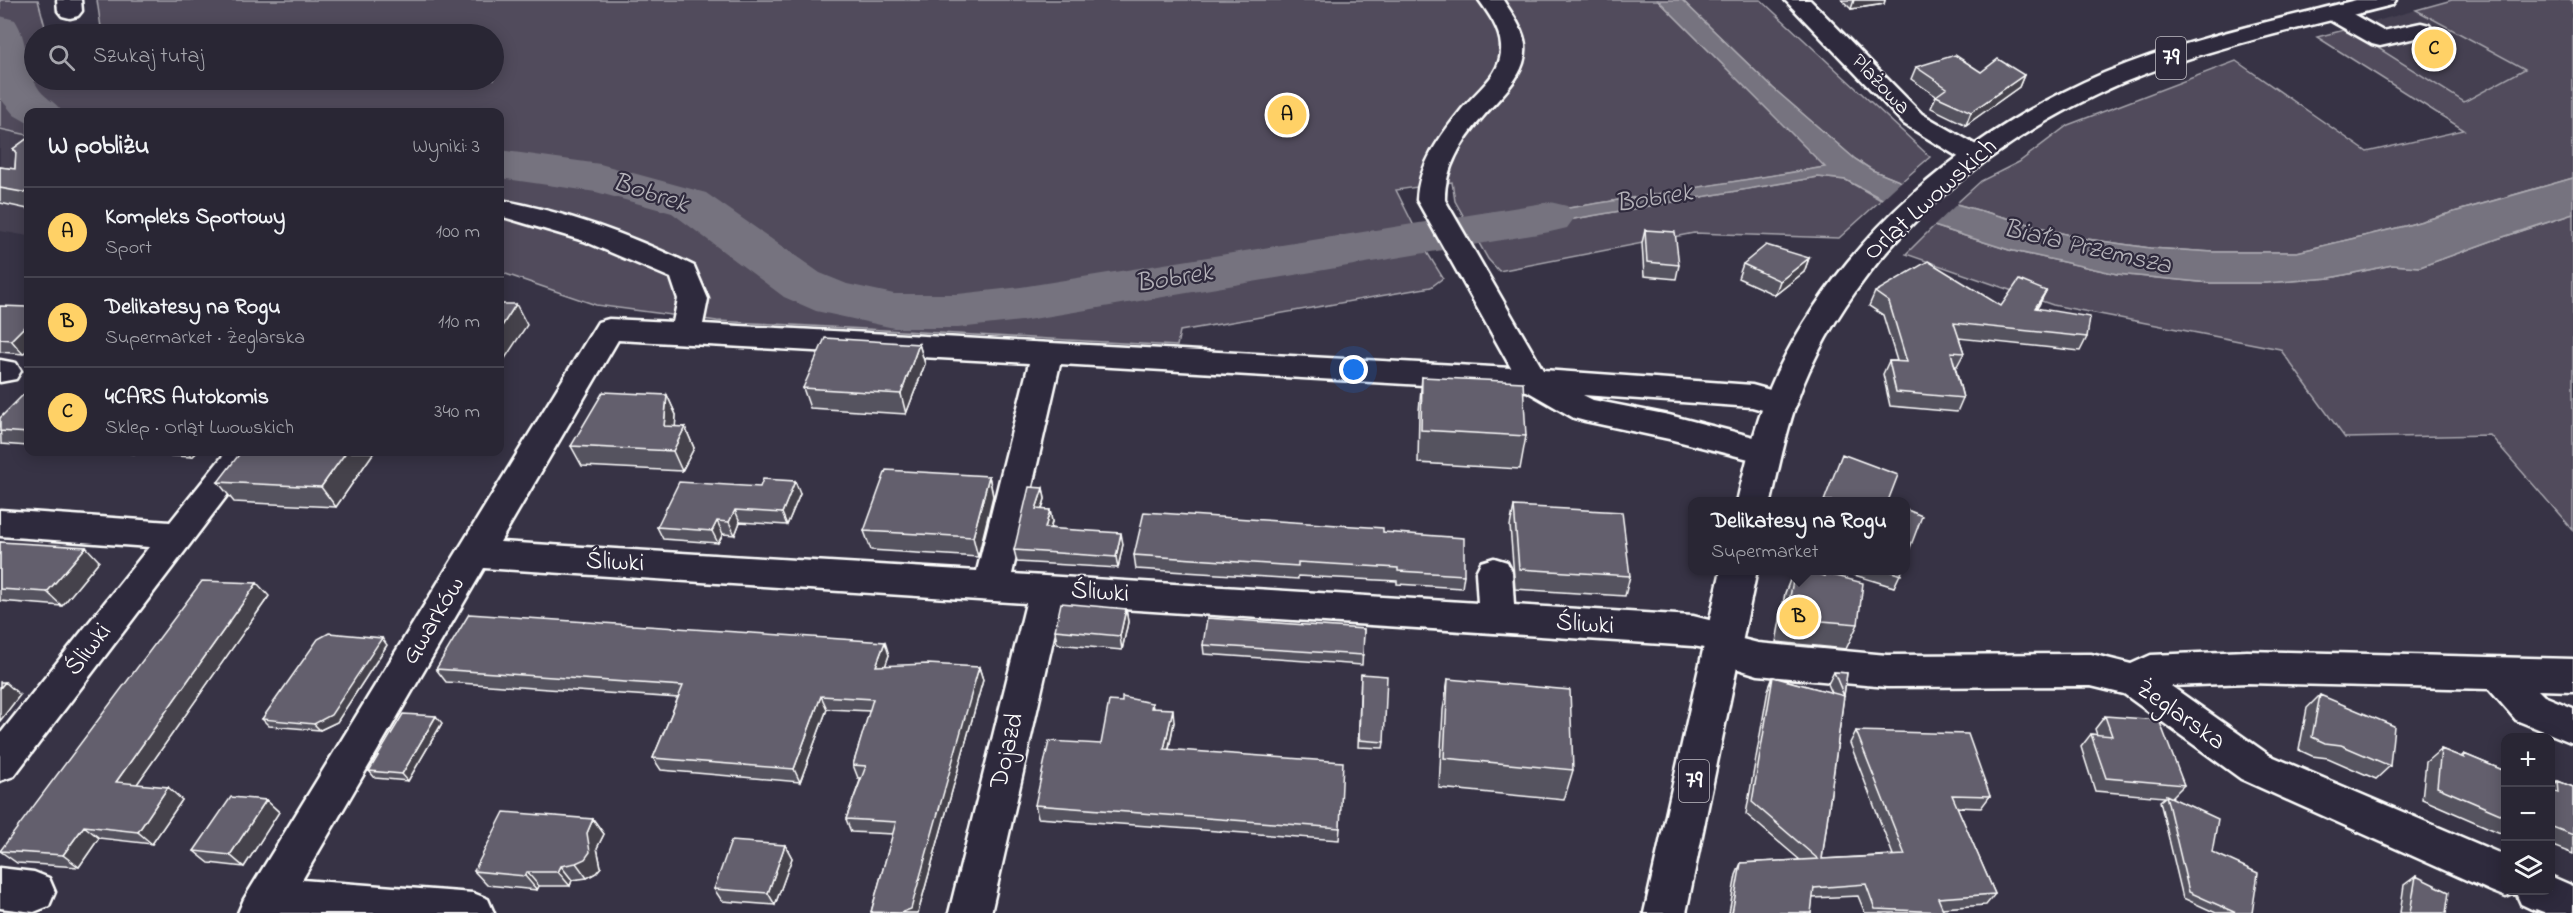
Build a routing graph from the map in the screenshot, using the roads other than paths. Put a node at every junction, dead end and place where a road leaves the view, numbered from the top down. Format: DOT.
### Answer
graph roads {
  1 [pos="1491,0"];
  2 [pos="1797,0"];
  3 [pos="2384,0"];
  4 [pos="2334,13"];
  5 [pos="2421,30"];
  6 [pos="1974,154"];
  7 [pos="504,209"];
  8 [pos="686,334"];
  9 [pos="1047,353"];
  10 [pos="1533,380"];
  11 [pos="1781,404"];
  12 [pos="1765,451"];
  13 [pos="241,456"];
  14 [pos="1755,497"];
  15 [pos="0,523"];
  16 [pos="178,536"];
  17 [pos="475,554"];
  18 [pos="1494,572"];
  19 [pos="1738,575"];
  20 [pos="991,586"];
  21 [pos="1047,589"];
  22 [pos="1497,619"];
  23 [pos="1723,644"];
  24 [pos="2500,675"];
  25 [pos="2573,675"];
  26 [pos="2135,681"];
  27 [pos="2573,726"];
  28 [pos="0,764"];
  29 [pos="2501,875"];
  30 [pos="2545,895"];
  31 [pos="264,905"];
  32 [pos="2573,907"];
  33 [pos="473,913"];
  34 [pos="970,913"];
  35 [pos="1665,913"];
  1 -- 10 [label="street"];
  2 -- 6 [label="street, Plażowa"];
  3 -- 4 [label="street, Orląt Lwowskich / 79"];
  4 -- 5 [label="street"];
  4 -- 6 [label="street, Orląt Lwowskich / 79"];
  6 -- 11 [label="street, Orląt Lwowskich / 79"];
  7 -- 8 [label="street"];
  8 -- 9 [label="street"];
  8 -- 17 [label="street, Gwarków"];
  9 -- 10 [label="street"];
  9 -- 20 [label="street"];
  10 -- 11 [label="street"];
  10 -- 12 [label="street"];
  11 -- 12 [label="street, Orląt Lwowskich / 79"];
  12 -- 14 [label="street, Orląt Lwowskich / 79"];
  13 -- 16 [label="street, Śliwki"];
  15 -- 16 [label="street"];
  16 -- 28 [label="street, Śliwki"];
  17 -- 20 [label="street, Śliwki"];
  17 -- 31 [label="street, Gwarków"];
  18 -- 22 [label="street"];
  19 -- 23 [label="street, 79"];
  20 -- 21 [label="street, Śliwki"];
  21 -- 22 [label="street, Śliwki"];
  21 -- 34 [label="street, Dojazd"];
  22 -- 23 [label="street, Śliwki"];
  23 -- 26 [label="street, Żeglarska"];
  23 -- 35 [label="street, 79"];
  24 -- 25 [label="street"];
  24 -- 26 [label="street"];
  24 -- 27 [label="street"];
  26 -- 29 [label="street, Żeglarska"];
  30 -- 32 [label="street"];
  31 -- 33 [label="street"];
}
